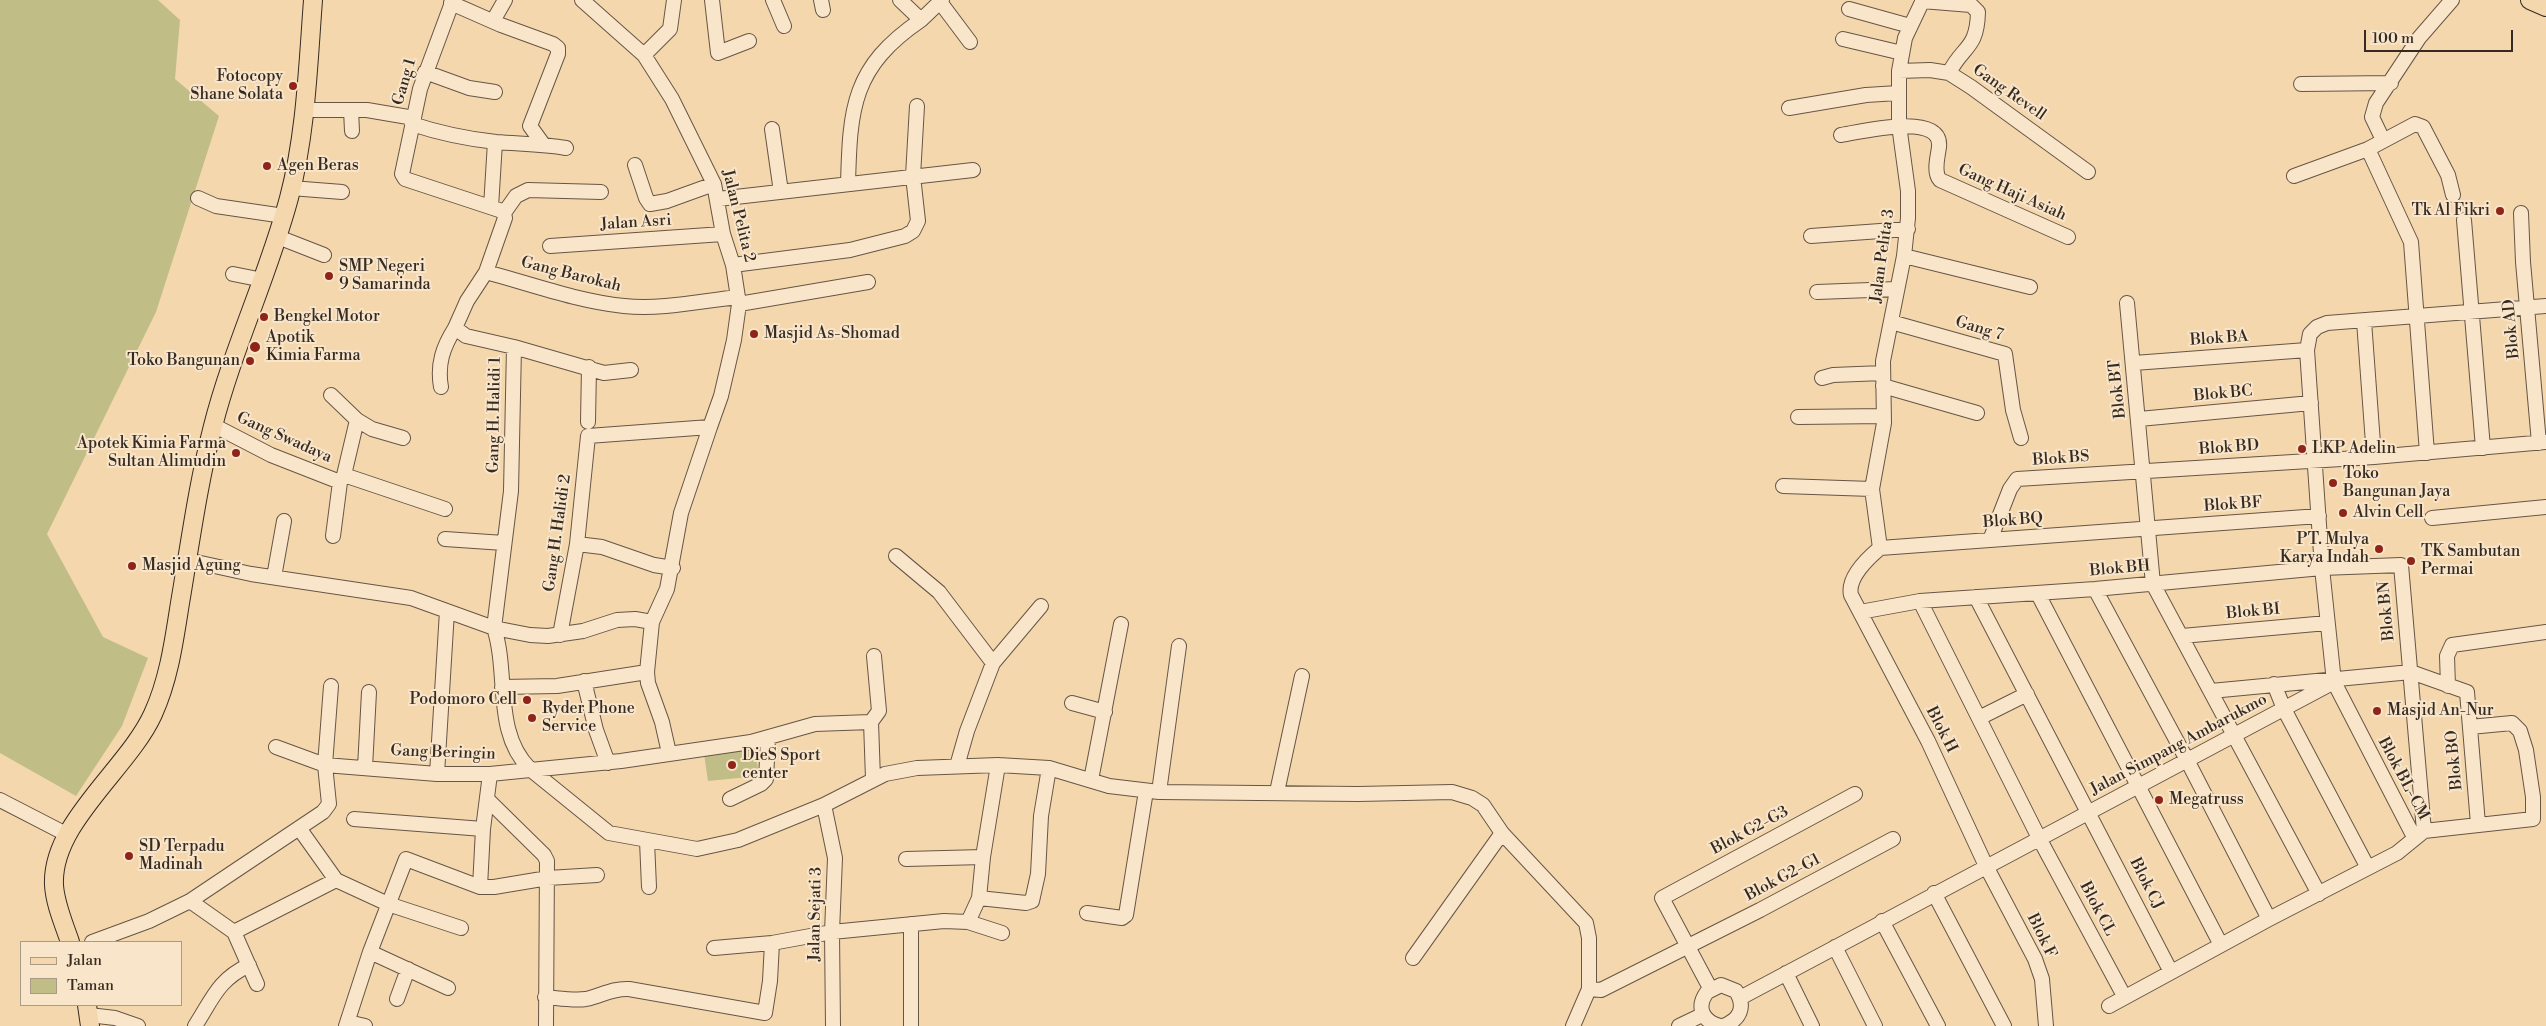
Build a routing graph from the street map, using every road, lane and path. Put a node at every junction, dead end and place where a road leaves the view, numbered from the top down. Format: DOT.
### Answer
graph roads {
  1 [pos="312,0"];
  2 [pos="505,0"];
  3 [pos="582,0"];
  4 [pos="674,0"];
  5 [pos="712,0"];
  6 [pos="773,0"];
  7 [pos="900,0"];
  8 [pos="1922,0"];
  9 [pos="2452,0"];
  10 [pos="2530,0"];
  11 [pos="452,1"];
  12 [pos="941,1"];
  13 [pos="2546,7"];
  14 [pos="1849,9"];
  15 [pos="920,20"];
  16 [pos="493,21"];
  17 [pos="784,26"];
  18 [pos="1910,26"];
  19 [pos="1843,39"];
  20 [pos="749,41"];
  21 [pos="970,42"];
  22 [pos="1902,53"];
  23 [pos="644,55"];
  24 [pos="1899,71"];
  25 [pos="425,72"];
  26 [pos="1949,74"];
  27 [pos="2391,82"];
  28 [pos="2301,84"];
  29 [pos="495,92"];
  30 [pos="1898,93"];
  31 [pos="917,106"];
  32 [pos="1789,108"];
  33 [pos="304,110"];
  34 [pos="352,110"];
  35 [pos="413,121"];
  36 [pos="1899,125"];
  37 [pos="772,128"];
  38 [pos="352,130"];
  39 [pos="1841,136"];
  40 [pos="2383,140"];
  41 [pos="495,142"];
  42 [pos="543,144"];
  43 [pos="566,148"];
  44 [pos="2368,149"];
  45 [pos="635,166"];
  46 [pos="974,170"];
  47 [pos="2088,172"];
  48 [pos="913,176"];
  49 [pos="2294,176"];
  50 [pos="714,184"];
  51 [pos="848,184"];
  52 [pos="291,188"];
  53 [pos="342,192"];
  54 [pos="601,192"];
  55 [pos="781,192"];
  56 [pos="2453,195"];
  57 [pos="198,198"];
  58 [pos="718,199"];
  59 [pos="498,210"];
  60 [pos="2521,213"];
  61 [pos="284,216"];
  62 [pos="2464,220"];
  63 [pos="1908,229"];
  64 [pos="723,234"];
  65 [pos="1811,236"];
  66 [pos="278,237"];
  67 [pos="2068,237"];
  68 [pos="550,246"];
  69 [pos="324,255"];
  70 [pos="1904,256"];
  71 [pos="733,265"];
  72 [pos="486,272"];
  73 [pos="233,274"];
  74 [pos="262,280"];
  75 [pos="868,282"];
  76 [pos="2030,286"];
  77 [pos="1897,288"];
  78 [pos="1817,292"];
  79 [pos="739,300"];
  80 [pos="2128,303"];
  81 [pos="2546,306"];
  82 [pos="2528,308"];
  83 [pos="2472,313"];
  84 [pos="2418,317"];
  85 [pos="2364,321"];
  86 [pos="1891,322"];
  87 [pos="455,328"];
  88 [pos="514,347"];
  89 [pos="2307,350"];
  90 [pos="2134,363"];
  91 [pos="589,368"];
  92 [pos="631,370"];
  93 [pos="1822,378"];
  94 [pos="1883,380"];
  95 [pos="442,387"];
  96 [pos="331,394"];
  97 [pos="2311,403"];
  98 [pos="1977,413"];
  99 [pos="1884,416"];
  100 [pos="1798,417"];
  101 [pos="2139,419"];
  102 [pos="357,420"];
  103 [pos="712,424"];
  104 [pos="213,425"];
  105 [pos="588,429"];
  106 [pos="403,438"];
  107 [pos="2021,438"];
  108 [pos="2542,442"];
  109 [pos="2483,448"];
  110 [pos="2427,453"];
  111 [pos="2374,457"];
  112 [pos="2316,460"];
  113 [pos="2144,470"];
  114 [pos="342,478"];
  115 [pos="1783,486"];
  116 [pos="1872,489"];
  117 [pos="2546,507"];
  118 [pos="445,509"];
  119 [pos="2319,516"];
  120 [pos="2432,518"];
  121 [pos="284,521"];
  122 [pos="2149,528"];
  123 [pos="333,536"];
  124 [pos="445,539"];
  125 [pos="1990,540"];
  126 [pos="504,543"];
  127 [pos="577,544"];
  128 [pos="1880,548"];
  129 [pos="896,556"];
  130 [pos="187,560"];
  131 [pos="672,568"];
  132 [pos="2322,568"];
  133 [pos="274,577"];
  134 [pos="2153,584"];
  135 [pos="2095,589"];
  136 [pos="2038,594"];
  137 [pos="1976,597"];
  138 [pos="1920,601"];
  139 [pos="1041,606"];
  140 [pos="447,610"];
  141 [pos="1860,612"];
  142 [pos="652,622"];
  143 [pos="2327,623"];
  144 [pos="1121,624"];
  145 [pos="494,628"];
  146 [pos="2546,632"];
  147 [pos="560,635"];
  148 [pos="2182,636"];
  149 [pos="1179,646"];
  150 [pos="874,656"];
  151 [pos="993,663"];
  152 [pos="647,672"];
  153 [pos="2411,672"];
  154 [pos="1302,676"];
  155 [pos="2334,680"];
  156 [pos="584,681"];
  157 [pos="2274,684"];
  158 [pos="331,686"];
  159 [pos="502,686"];
  160 [pos="2448,686"];
  161 [pos="2212,691"];
  162 [pos="369,692"];
  163 [pos="2027,694"];
  164 [pos="1072,703"];
  165 [pos="2284,709"];
  166 [pos="1105,712"];
  167 [pos="1979,718"];
  168 [pos="871,722"];
  169 [pos="2470,727"];
  170 [pos="2235,736"];
  171 [pos="768,739"];
  172 [pos="276,747"];
  173 [pos="668,753"];
  174 [pos="2187,760"];
  175 [pos="608,763"];
  176 [pos="325,765"];
  177 [pos="998,765"];
  178 [pos="957,766"];
  179 [pos="365,768"];
  180 [pos="1049,768"];
  181 [pos="530,769"];
  182 [pos="437,774"];
  183 [pos="490,774"];
  184 [pos="873,779"];
  185 [pos="1092,780"];
  186 [pos="2138,787"];
  187 [pos="1152,792"];
  188 [pos="1277,792"];
  189 [pos="1855,794"];
  190 [pos="488,798"];
  191 [pos="730,799"];
  192 [pos="0,800"];
  193 [pos="824,805"];
  194 [pos="2538,811"];
  195 [pos="2089,812"];
  196 [pos="354,819"];
  197 [pos="2478,824"];
  198 [pos="298,828"];
  199 [pos="483,829"];
  200 [pos="1502,833"];
  201 [pos="66,834"];
  202 [pos="2419,834"];
  203 [pos="2039,838"];
  204 [pos="1893,839"];
  205 [pos="648,841"];
  206 [pos="983,856"];
  207 [pos="906,859"];
  208 [pos="1986,866"];
  209 [pos="2368,868"];
  210 [pos="597,875"];
  211 [pos="548,878"];
  212 [pos="336,880"];
  213 [pos="649,886"];
  214 [pos="480,887"];
  215 [pos="1934,893"];
  216 [pos="2318,894"];
  217 [pos="979,898"];
  218 [pos="190,901"];
  219 [pos="388,904"];
  220 [pos="1087,913"];
  221 [pos="2269,918"];
  222 [pos="1882,921"];
  223 [pos="968,922"];
  224 [pos="910,924"];
  225 [pos="461,928"];
  226 [pos="234,932"];
  227 [pos="832,932"];
  228 [pos="1002,933"];
  229 [pos="70,941"];
  230 [pos="95,941"];
  231 [pos="772,943"];
  232 [pos="2221,945"];
  233 [pos="1688,947"];
  234 [pos="1835,947"];
  235 [pos="714,948"];
  236 [pos="370,952"];
  237 [pos="1413,958"];
  238 [pos="249,964"];
  239 [pos="408,969"];
  240 [pos="2172,972"];
  241 [pos="1786,974"];
  242 [pos="256,984"];
  243 [pos="448,988"];
  244 [pos="1710,988"];
  245 [pos="1589,989"];
  246 [pos="2124,996"];
  247 [pos="545,997"];
  248 [pos="1740,998"];
  249 [pos="397,999"];
  250 [pos="2108,1006"];
  251 [pos="1702,1014"];
  252 [pos="89,1015"];
  253 [pos="347,1024"];
  254 [pos="1726,1025"];
  255 [pos="138,1026"];
  256 [pos="195,1026"];
  257 [pos="365,1026"];
  258 [pos="546,1026"];
  259 [pos="833,1026"];
  260 [pos="912,1026"];
  261 [pos="1573,1026"];
  262 [pos="1680,1026"];
  263 [pos="1812,1026"];
  264 [pos="1875,1026"];
  265 [pos="1938,1026"];
  266 [pos="2004,1026"];
  267 [pos="2046,1026"];
  1 -- 33 [label="main road"];
  2 -- 16 [label="street"];
  3 -- 23 [label="street, Jalan Pelita 2"];
  4 -- 23 [label="street"];
  5 -- 20 [label="street"];
  6 -- 17 [label="street"];
  7 -- 15 [label="street"];
  8 -- 18 [label="street, Jalan Pelita 3"];
  8 -- 26 [label="street"];
  9 -- 27 [label="street"];
  10 -- 13 [label="main road"];
  11 -- 16 [label="street"];
  11 -- 25 [label="street, Gang 1"];
  12 -- 15 [label="street"];
  12 -- 21 [label="street"];
  14 -- 18 [label="street"];
  15 -- 51 [label="street"];
  16 -- 42 [label="street"];
  18 -- 22 [label="street, Jalan Pelita 3"];
  19 -- 22 [label="street"];
  22 -- 24 [label="street, Jalan Pelita 3"];
  23 -- 50 [label="street, Jalan Pelita 2"];
  24 -- 26 [label="street, Gang Revell"];
  24 -- 30 [label="street, Jalan Pelita 3"];
  25 -- 29 [label="street"];
  25 -- 35 [label="street, Gang 1"];
  26 -- 47 [label="street, Gang Revell"];
  27 -- 28 [label="street"];
  27 -- 40 [label="street"];
  30 -- 32 [label="street"];
  30 -- 36 [label="street, Jalan Pelita 3"];
  31 -- 48 [label="street"];
  33 -- 34 [label="street"];
  33 -- 52 [label="main road"];
  34 -- 35 [label="street"];
  34 -- 38 [label="street"];
  35 -- 41 [label="street"];
  35 -- 59 [label="street, Gang 1"];
  36 -- 39 [label="street, Gang Haji Asiah"];
  36 -- 63 [label="street, Jalan Pelita 3"];
  36 -- 67 [label="street, Gang Haji Asiah"];
  37 -- 55 [label="street"];
  40 -- 44 [label="street"];
  40 -- 56 [label="street"];
  41 -- 42 [label="street"];
  41 -- 59 [label="street"];
  42 -- 43 [label="street"];
  44 -- 49 [label="street"];
  44 -- 84 [label="street"];
  45 -- 50 [label="street"];
  46 -- 48 [label="street"];
  48 -- 51 [label="street"];
  48 -- 71 [label="street"];
  50 -- 58 [label="street, Jalan Pelita 2"];
  51 -- 55 [label="street"];
  52 -- 53 [label="street"];
  52 -- 61 [label="main road"];
  54 -- 59 [label="street"];
  55 -- 58 [label="street"];
  57 -- 61 [label="street"];
  58 -- 64 [label="street, Jalan Pelita 2"];
  59 -- 72 [label="street"];
  60 -- 82 [label="street, Blok AD"];
  61 -- 66 [label="main road"];
  62 -- 83 [label="street"];
  63 -- 65 [label="street"];
  63 -- 70 [label="street, Jalan Pelita 3"];
  64 -- 68 [label="street, Jalan Asri"];
  64 -- 71 [label="street, Jalan Pelita 2"];
  66 -- 69 [label="street"];
  66 -- 74 [label="main road"];
  70 -- 76 [label="street"];
  70 -- 77 [label="street, Jalan Pelita 3"];
  71 -- 79 [label="street, Jalan Pelita 2"];
  72 -- 79 [label="street, Gang Barokah"];
  72 -- 87 [label="street"];
  73 -- 74 [label="street"];
  74 -- 104 [label="main road"];
  75 -- 79 [label="street, Gang Barokah"];
  77 -- 78 [label="street"];
  77 -- 86 [label="street, Jalan Pelita 3"];
  79 -- 103 [label="street, Jalan Pelita 2"];
  80 -- 90 [label="street, Blok BT"];
  81 -- 82 [label="street"];
  82 -- 83 [label="street"];
  82 -- 108 [label="street, Blok AD"];
  83 -- 84 [label="street"];
  83 -- 109 [label="street"];
  84 -- 85 [label="street"];
  84 -- 110 [label="street"];
  85 -- 89 [label="street"];
  85 -- 111 [label="street"];
  86 -- 94 [label="street, Jalan Pelita 3"];
  86 -- 107 [label="street, Gang 7"];
  87 -- 88 [label="street, Gang H. Halidi 1"];
  87 -- 95 [label="street"];
  88 -- 91 [label="street"];
  88 -- 126 [label="street, Gang H. Halidi 1"];
  89 -- 90 [label="street, Blok BA"];
  89 -- 97 [label="street"];
  90 -- 101 [label="street, Blok BT"];
  91 -- 92 [label="street"];
  91 -- 105 [label="street, Gang H. Halidi 2"];
  93 -- 94 [label="street"];
  94 -- 98 [label="street"];
  94 -- 99 [label="street, Jalan Pelita 3"];
  96 -- 102 [label="street"];
  97 -- 101 [label="street, Blok BC"];
  97 -- 112 [label="street"];
  99 -- 100 [label="street"];
  99 -- 116 [label="street, Jalan Pelita 3"];
  101 -- 113 [label="street, Blok BT"];
  102 -- 106 [label="street"];
  102 -- 114 [label="street"];
  103 -- 105 [label="street"];
  103 -- 131 [label="street, Jalan Pelita 2"];
  104 -- 114 [label="street, Gang Swadaya"];
  104 -- 130 [label="main road"];
  105 -- 127 [label="street, Gang H. Halidi 2"];
  108 -- 109 [label="street, Blok BD"];
  109 -- 110 [label="street, Blok BD"];
  110 -- 111 [label="street, Blok BD"];
  111 -- 112 [label="street, Blok BD"];
  112 -- 113 [label="street, Blok BD"];
  112 -- 119 [label="street"];
  113 -- 122 [label="street, Blok BT"];
  113 -- 125 [label="street, Blok BS"];
  114 -- 118 [label="street, Gang Swadaya"];
  114 -- 123 [label="street"];
  115 -- 116 [label="street"];
  116 -- 128 [label="street, Jalan Pelita 3"];
  117 -- 120 [label="street"];
  119 -- 122 [label="street, Blok BF"];
  119 -- 132 [label="street"];
  121 -- 133 [label="street"];
  122 -- 125 [label="street, Blok BQ"];
  122 -- 134 [label="street, Blok BT"];
  124 -- 126 [label="street"];
  125 -- 128 [label="street, Blok BQ"];
  126 -- 145 [label="street, Gang H. Halidi 1"];
  127 -- 131 [label="street"];
  127 -- 147 [label="street, Gang H. Halidi 2"];
  128 -- 141 [label="street"];
  129 -- 151 [label="street"];
  130 -- 133 [label="street"];
  130 -- 201 [label="main road"];
  131 -- 142 [label="street, Jalan Pelita 2"];
  132 -- 134 [label="street, Blok BH"];
  132 -- 143 [label="street"];
  132 -- 153 [label="street, Blok BN"];
  133 -- 140 [label="street"];
  134 -- 135 [label="street, Blok BH"];
  134 -- 148 [label="street"];
  135 -- 136 [label="street, Blok BH"];
  135 -- 174 [label="street"];
  136 -- 137 [label="street, Blok BH"];
  136 -- 186 [label="street"];
  137 -- 138 [label="street, Blok BH"];
  137 -- 163 [label="street, Blok CJ"];
  138 -- 141 [label="street, Blok BH"];
  138 -- 167 [label="street, Blok CL"];
  139 -- 151 [label="street"];
  140 -- 145 [label="street"];
  140 -- 182 [label="street"];
  141 -- 208 [label="street, Blok H"];
  142 -- 147 [label="street"];
  142 -- 152 [label="street, Jalan Pelita 2"];
  143 -- 148 [label="street, Blok BI"];
  143 -- 155 [label="street"];
  144 -- 166 [label="street"];
  145 -- 147 [label="street"];
  145 -- 159 [label="street, Gang H. Halidi 1"];
  146 -- 160 [label="street"];
  148 -- 161 [label="street"];
  149 -- 187 [label="street"];
  150 -- 168 [label="street"];
  151 -- 178 [label="street"];
  152 -- 156 [label="street"];
  152 -- 173 [label="street, Jalan Pelita 2"];
  153 -- 155 [label="street"];
  153 -- 160 [label="street, Blok BO"];
  153 -- 202 [label="street"];
  154 -- 188 [label="street"];
  155 -- 157 [label="street"];
  155 -- 165 [label="street, Jalan Simpang Ambarukmo"];
  155 -- 202 [label="street, Blok BL-CM"];
  156 -- 159 [label="street"];
  156 -- 175 [label="street"];
  157 -- 161 [label="street"];
  157 -- 165 [label="street"];
  158 -- 176 [label="street"];
  159 -- 181 [label="street, Gang H. Halidi 1"];
  160 -- 169 [label="street, Blok BO"];
  161 -- 170 [label="street"];
  162 -- 179 [label="street"];
  163 -- 167 [label="street"];
  163 -- 195 [label="street, Blok CJ"];
  164 -- 166 [label="street"];
  165 -- 170 [label="street, Jalan Simpang Ambarukmo"];
  165 -- 209 [label="street"];
  166 -- 185 [label="street"];
  167 -- 203 [label="street, Blok CL"];
  168 -- 171 [label="street, Gang Beringin"];
  168 -- 184 [label="street"];
  169 -- 194 [label="street"];
  169 -- 197 [label="street, Blok BO"];
  170 -- 174 [label="street, Jalan Simpang Ambarukmo"];
  170 -- 216 [label="street"];
  171 -- 173 [label="street, Gang Beringin"];
  171 -- 191 [label="street"];
  172 -- 176 [label="street, Gang Beringin"];
  173 -- 175 [label="street, Gang Beringin"];
  174 -- 186 [label="street, Jalan Simpang Ambarukmo"];
  174 -- 221 [label="street"];
  175 -- 181 [label="street, Gang Beringin"];
  176 -- 179 [label="street, Gang Beringin"];
  176 -- 198 [label="street"];
  177 -- 178 [label="street, Gang H. Halidi 1"];
  177 -- 180 [label="street, Gang H. Halidi 1"];
  177 -- 206 [label="street"];
  178 -- 184 [label="street, Gang H. Halidi 1"];
  179 -- 182 [label="street, Gang Beringin"];
  180 -- 185 [label="street, Gang H. Halidi 1"];
  180 -- 217 [label="street"];
  181 -- 183 [label="street, Gang Beringin"];
  181 -- 205 [label="street, Gang H. Halidi 1"];
  182 -- 183 [label="street, Gang Beringin"];
  183 -- 190 [label="street"];
  184 -- 193 [label="street, Gang H. Halidi 1"];
  185 -- 187 [label="street, Gang H. Halidi 1"];
  186 -- 195 [label="street, Jalan Simpang Ambarukmo"];
  186 -- 232 [label="street"];
  187 -- 188 [label="street, Gang H. Halidi 1"];
  187 -- 220 [label="street"];
  188 -- 200 [label="street, Gang H. Halidi 1"];
  189 -- 233 [label="street, Blok G2-G3"];
  190 -- 199 [label="street"];
  190 -- 211 [label="street"];
  192 -- 201 [label="street"];
  193 -- 205 [label="street, Gang H. Halidi 1"];
  193 -- 227 [label="street, Jalan Sejati 3"];
  194 -- 197 [label="street"];
  195 -- 203 [label="street, Jalan Simpang Ambarukmo"];
  195 -- 240 [label="street, Blok CJ"];
  196 -- 199 [label="street"];
  197 -- 202 [label="street"];
  198 -- 212 [label="street"];
  198 -- 218 [label="street"];
  199 -- 214 [label="street"];
  200 -- 237 [label="street"];
  200 -- 245 [label="street, Gang H. Halidi 1"];
  201 -- 229 [label="main road"];
  202 -- 209 [label="street"];
  203 -- 208 [label="street, Jalan Simpang Ambarukmo"];
  203 -- 246 [label="street, Blok CL"];
  204 -- 233 [label="street, Blok G2-G1"];
  205 -- 213 [label="street"];
  206 -- 207 [label="street"];
  206 -- 217 [label="street"];
  208 -- 215 [label="street"];
  208 -- 267 [label="street, Blok F"];
  209 -- 216 [label="street"];
  210 -- 211 [label="street"];
  211 -- 214 [label="street"];
  211 -- 247 [label="street"];
  212 -- 219 [label="street"];
  212 -- 226 [label="street"];
  214 -- 219 [label="street"];
  215 -- 222 [label="street"];
  215 -- 266 [label="street"];
  216 -- 221 [label="street"];
  217 -- 223 [label="street"];
  218 -- 226 [label="street"];
  218 -- 230 [label="street"];
  219 -- 225 [label="street"];
  219 -- 236 [label="street"];
  221 -- 232 [label="street"];
  222 -- 234 [label="street"];
  222 -- 265 [label="street"];
  223 -- 224 [label="street"];
  223 -- 228 [label="street"];
  224 -- 227 [label="street"];
  224 -- 260 [label="street"];
  226 -- 238 [label="street"];
  227 -- 231 [label="street"];
  227 -- 259 [label="street, Jalan Sejati 3"];
  231 -- 235 [label="street"];
  231 -- 247 [label="street"];
  232 -- 240 [label="street"];
  233 -- 244 [label="street"];
  233 -- 245 [label="street, Blok G2-G1"];
  234 -- 241 [label="street"];
  234 -- 264 [label="street"];
  236 -- 239 [label="street"];
  236 -- 253 [label="street"];
  238 -- 242 [label="street"];
  238 -- 256 [label="street"];
  239 -- 243 [label="street"];
  239 -- 249 [label="street"];
  240 -- 246 [label="street"];
  241 -- 248 [label="street"];
  241 -- 263 [label="street"];
  244 -- 248 [label="street"];
  244 -- 251 [label="street"];
  245 -- 261 [label="street"];
  246 -- 250 [label="street"];
  247 -- 258 [label="street"];
  248 -- 254 [label="street"];
  251 -- 254 [label="street"];
  251 -- 262 [label="street"];
  252 -- 255 [label="street"];
  253 -- 257 [label="street"];
}
